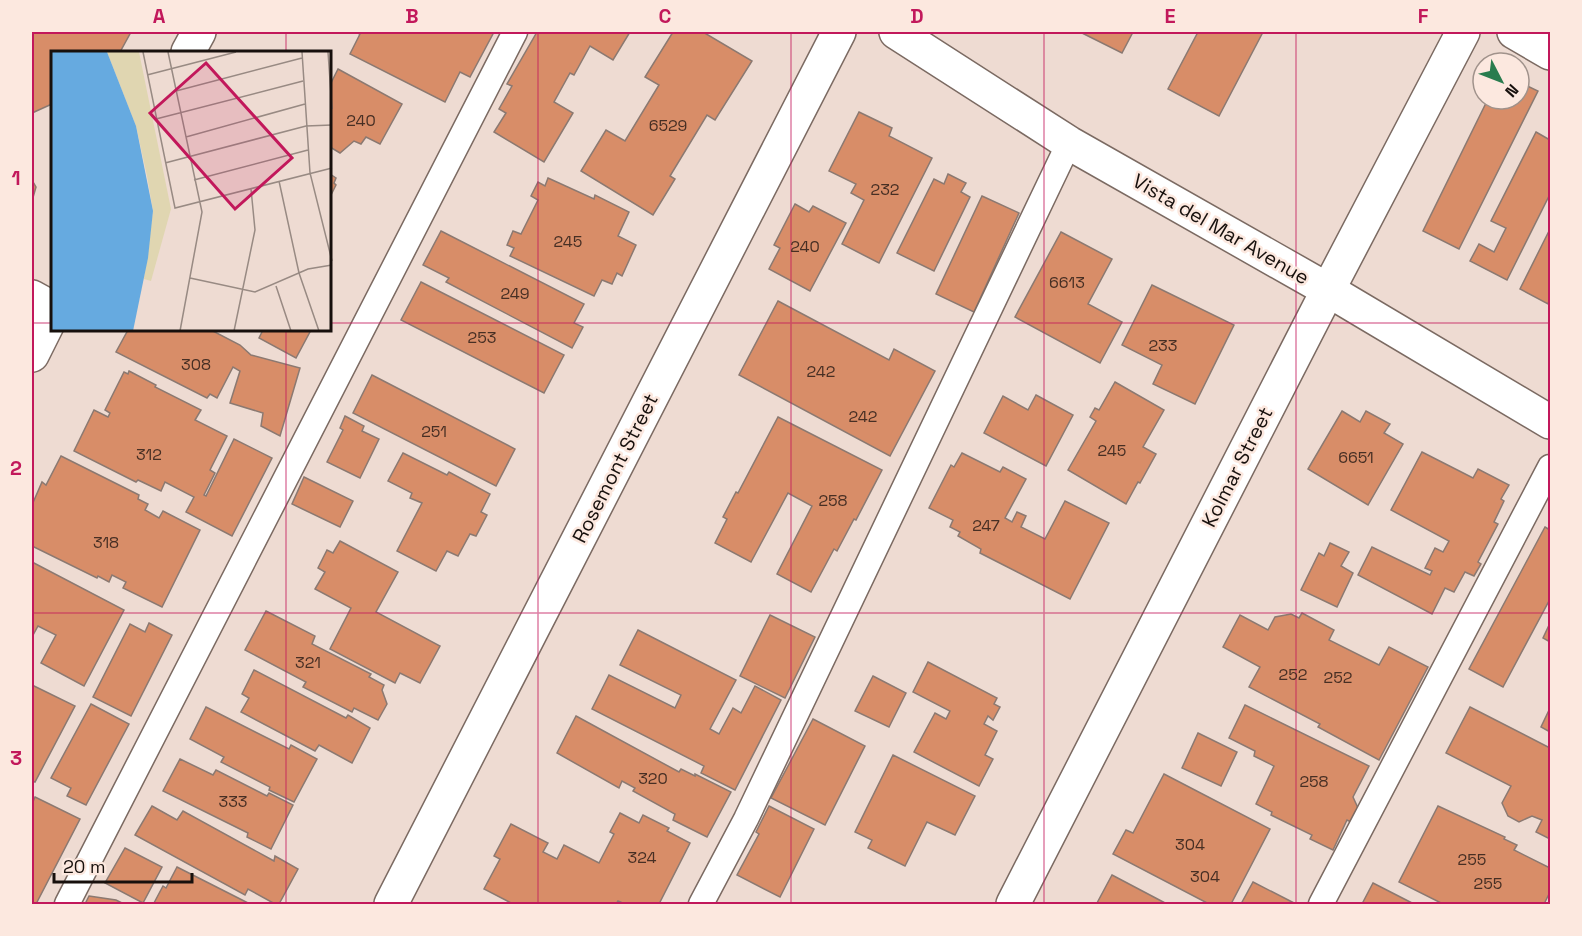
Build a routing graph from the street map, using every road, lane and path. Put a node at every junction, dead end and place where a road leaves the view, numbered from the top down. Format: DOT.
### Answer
graph roads {
  1 [pos="199,32"];
  2 [pos="515,32"];
  3 [pos="840,32"];
  4 [pos="896,32"];
  5 [pos="1463,32"];
  6 [pos="1515,32"];
  7 [pos="189,51"];
  8 [pos="1551,53"];
  9 [pos="1069,143"];
  10 [pos="1328,290"];
  11 [pos="32,297"];
  12 [pos="51,307"];
  13 [pos="51,317"];
  14 [pos="32,355"];
  15 [pos="1551,422"];
  16 [pos="1551,466"];
  17 [pos="67,904"];
  18 [pos="391,904"];
  19 [pos="701,904"];
  20 [pos="1013,904"];
  21 [pos="1321,904"];
  1 -- 7 [label="street"];
  2 -- 17 [label="lane"];
  3 -- 18 [label="street, Rosemont Street"];
  4 -- 9 [label="street, Vista del Mar Avenue"];
  5 -- 10 [label="street, Kolmar Street"];
  6 -- 8 [label="street"];
  9 -- 10 [label="street, Vista del Mar Avenue"];
  9 -- 19 [label="lane"];
  10 -- 15 [label="street, Vista del Mar Avenue"];
  10 -- 20 [label="street, Kolmar Street"];
  11 -- 12 [label="street"];
  13 -- 14 [label="street"];
  16 -- 21 [label="lane"];
}
